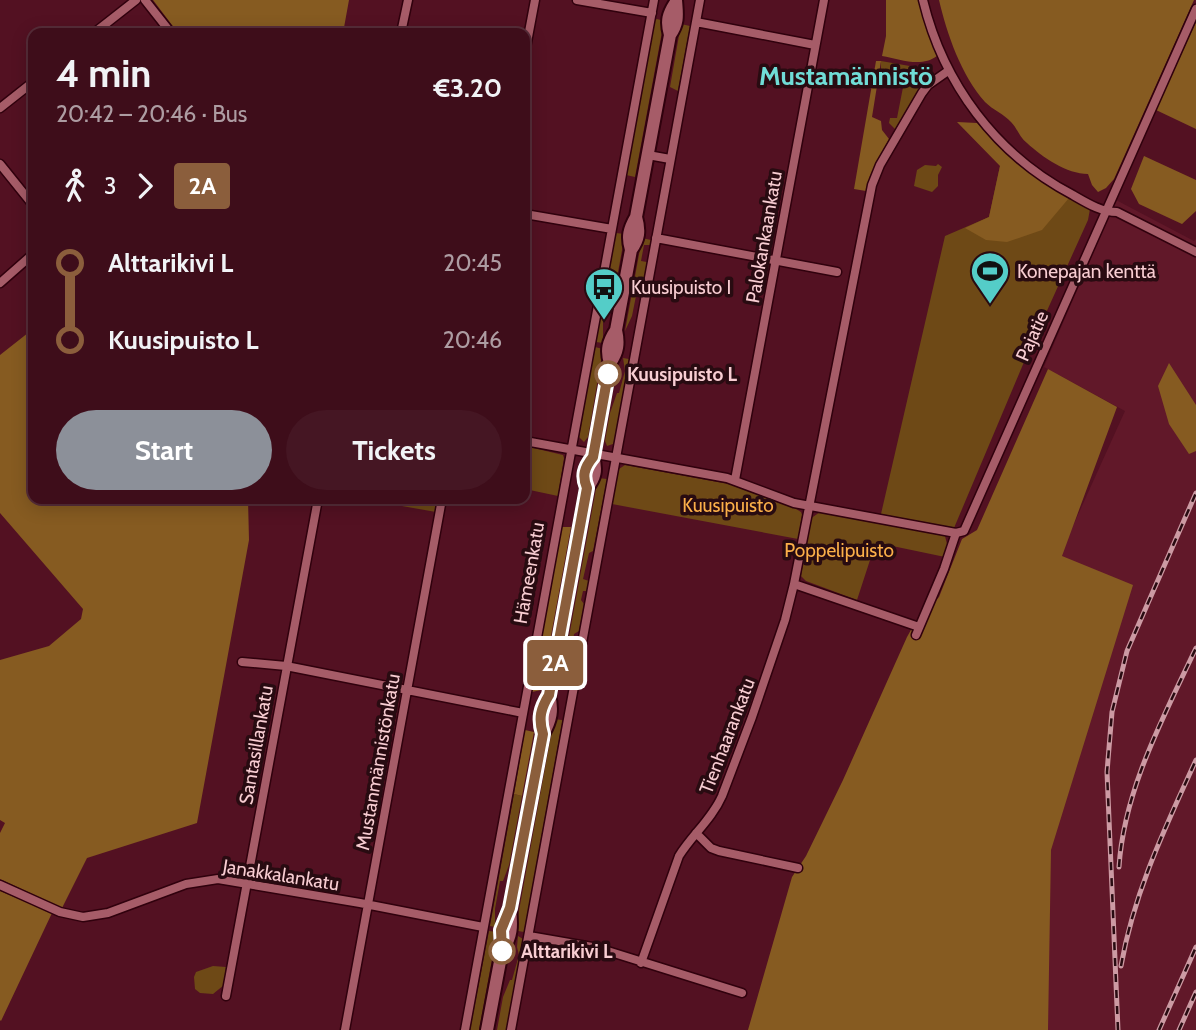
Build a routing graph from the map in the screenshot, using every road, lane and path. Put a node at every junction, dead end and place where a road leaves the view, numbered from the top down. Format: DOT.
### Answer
graph roads {
  1 [pos="136,0"];
  2 [pos="145,0"];
  3 [pos="408,0"];
  4 [pos="535,0"];
  5 [pos="577,0"];
  6 [pos="654,0"];
  7 [pos="699,0"];
  8 [pos="824,0"];
  9 [pos="923,0"];
  10 [pos="676,1"];
  11 [pos="1196,9"];
  12 [pos="652,13"];
  13 [pos="696,22"];
  14 [pos="100,28"];
  15 [pos="167,28"];
  16 [pos="402,28"];
  17 [pos="530,28"];
  18 [pos="815,45"];
  19 [pos="948,71"];
  20 [pos="28,86"];
  21 [pos="0,108"];
  22 [pos="648,155"];
  23 [pos="670,159"];
  24 [pos="0,164"];
  25 [pos="28,199"];
  26 [pos="1106,212"];
  27 [pos="530,215"];
  28 [pos="612,229"];
  29 [pos="656,238"];
  30 [pos="1196,252"];
  31 [pos="28,258"];
  32 [pos="776,260"];
  33 [pos="837,272"];
  34 [pos="0,283"];
  35 [pos="530,442"];
  36 [pos="571,449"];
  37 [pos="593,455"];
  38 [pos="615,457"];
  39 [pos="735,480"];
  40 [pos="317,504"];
  41 [pos="441,504"];
  42 [pos="808,506"];
  43 [pos="956,533"];
  44 [pos="794,584"];
  45 [pos="242,662"];
  46 [pos="286,666"];
  47 [pos="408,690"];
  48 [pos="523,713"];
  49 [pos="696,833"];
  50 [pos="798,868"];
  51 [pos="246,883"];
  52 [pos="0,885"];
  53 [pos="368,904"];
  54 [pos="483,927"];
  55 [pos="528,936"];
  56 [pos="641,963"];
  57 [pos="742,992"];
  58 [pos="226,996"];
  59 [pos="345,1030"];
  60 [pos="465,1030"];
  61 [pos="488,1030"];
  62 [pos="510,1030"];
  1 -- 14 [label="street"];
  2 -- 15 [label="street"];
  3 -- 16 [label="street"];
  4 -- 17 [label="street"];
  5 -- 12 [label="street"];
  6 -- 12 [label="street, Hämeenkatu"];
  7 -- 13 [label="street"];
  8 -- 18 [label="street, Palokankaankatu"];
  9 -- 19 [label="street"];
  10 -- 22 [label="main road"];
  11 -- 26 [label="street, Pajatie"];
  12 -- 28 [label="street, Hämeenkatu"];
  13 -- 18 [label="street"];
  13 -- 23 [label="street"];
  18 -- 32 [label="street, Palokankaankatu"];
  19 -- 26 [label="street"];
  19 -- 42 [label="street, Tienhaarankatu"];
  20 -- 21 [label="street"];
  22 -- 23 [label="street"];
  22 -- 37 [label="main road"];
  23 -- 29 [label="street"];
  24 -- 25 [label="street"];
  26 -- 30 [label="street"];
  26 -- 43 [label="street, Pajatie"];
  27 -- 28 [label="street"];
  28 -- 36 [label="street, Hämeenkatu"];
  29 -- 32 [label="street"];
  29 -- 38 [label="street"];
  31 -- 34 [label="street"];
  32 -- 33 [label="street"];
  32 -- 39 [label="street, Palokankaankatu"];
  35 -- 36 [label="street"];
  36 -- 37 [label="street"];
  36 -- 48 [label="street, Hämeenkatu"];
  37 -- 38 [label="street"];
  37 -- 61 [label="main road"];
  38 -- 39 [label="street"];
  38 -- 55 [label="street"];
  39 -- 42 [label="street"];
  40 -- 46 [label="street, Santasillankatu"];
  41 -- 47 [label="street, Mustanmännistönkatu"];
  42 -- 43 [label="street"];
  42 -- 44 [label="street, Tienhaarankatu"];
  43 -- 44 [label="street, Pajatie"];
  44 -- 49 [label="street, Tienhaarankatu"];
  45 -- 46 [label="street"];
  46 -- 47 [label="street"];
  46 -- 51 [label="street, Santasillankatu"];
  47 -- 48 [label="street"];
  47 -- 53 [label="street, Mustanmännistönkatu"];
  48 -- 54 [label="street, Hämeenkatu"];
  49 -- 50 [label="street"];
  49 -- 56 [label="street, Tienhaarankatu"];
  51 -- 52 [label="street, Janakkalankatu"];
  51 -- 53 [label="street, Janakkalankatu"];
  51 -- 58 [label="street, Santasillankatu"];
  53 -- 54 [label="street, Janakkalankatu"];
  53 -- 59 [label="street, Mustanmännistönkatu"];
  54 -- 60 [label="street, Hämeenkatu"];
  55 -- 56 [label="street"];
  55 -- 62 [label="street"];
  56 -- 57 [label="street"];
}
